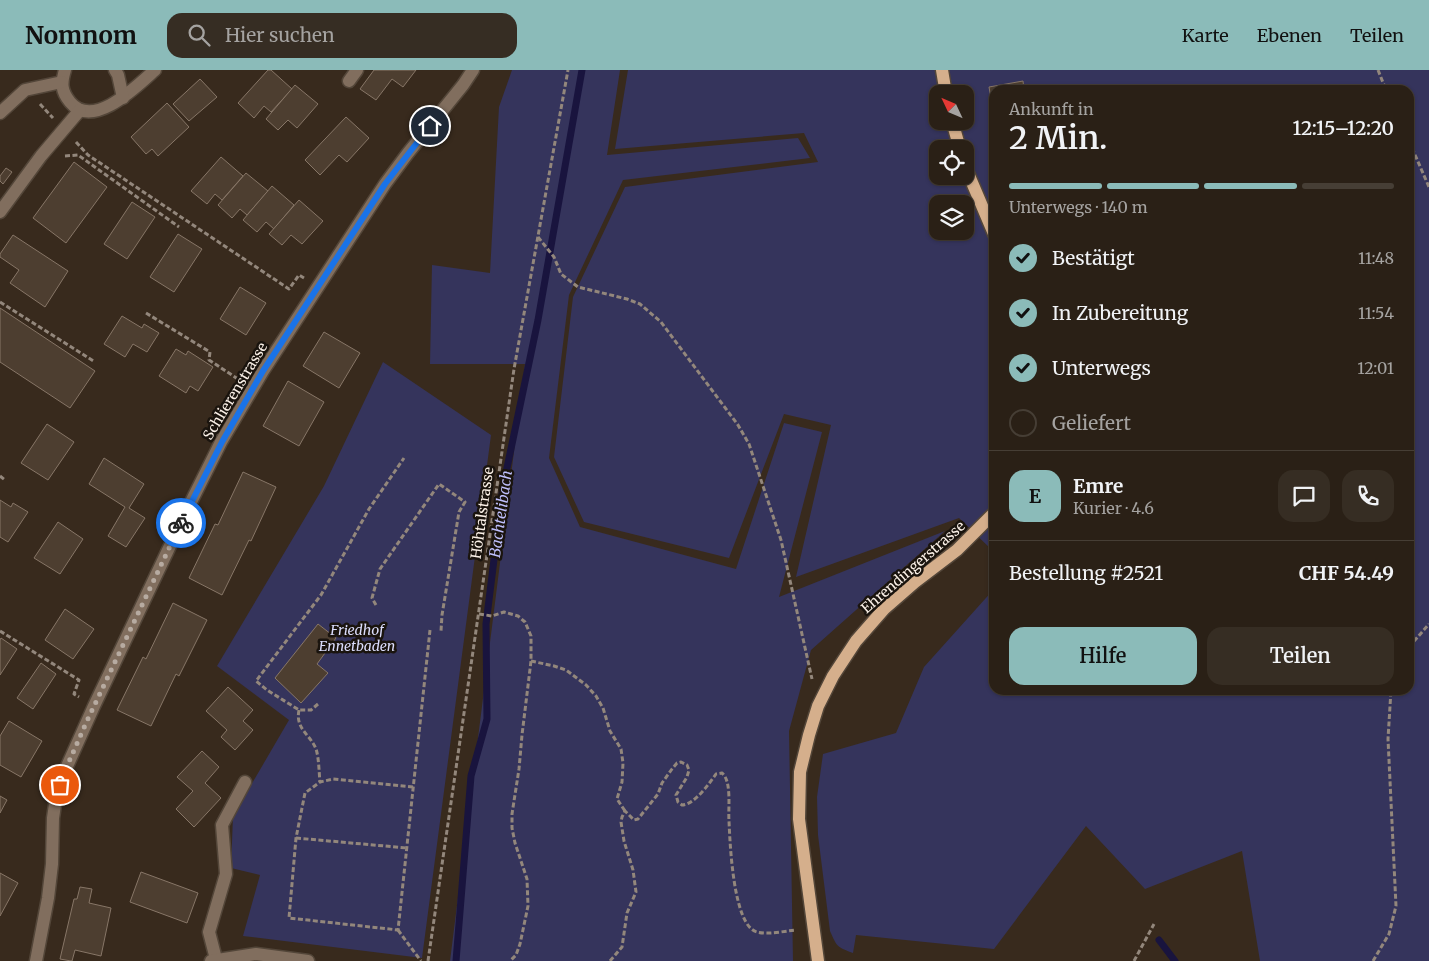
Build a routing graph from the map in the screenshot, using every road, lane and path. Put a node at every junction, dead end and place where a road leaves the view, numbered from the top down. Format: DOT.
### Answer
graph roads {
  1 [pos="115,70"];
  2 [pos="155,70"];
  3 [pos="357,70"];
  4 [pos="473,70"];
  5 [pos="568,70"];
  6 [pos="942,70"];
  7 [pos="1378,70"];
  8 [pos="63,76"];
  9 [pos="349,81"];
  10 [pos="944,85"];
  11 [pos="1384,85"];
  12 [pos="25,90"];
  13 [pos="123,98"];
  14 [pos="80,110"];
  15 [pos="0,113"];
  16 [pos="64,129"];
  17 [pos="1414,152"];
  18 [pos="41,156"];
  19 [pos="973,185"];
  20 [pos="1429,186"];
  21 [pos="0,212"];
  22 [pos="989,222"];
  23 [pos="179,227"];
  24 [pos="538,238"];
  25 [pos="299,275"];
  26 [pos="0,302"];
  27 [pos="146,313"];
  28 [pos="95,362"];
  29 [pos="253,388"];
  30 [pos="404,458"];
  31 [pos="0,476"];
  32 [pos="5,480"];
  33 [pos="989,518"];
  34 [pos="376,605"];
  35 [pos="479,614"];
  36 [pos="1429,624"];
  37 [pos="430,630"];
  38 [pos="0,631"];
  39 [pos="441,631"];
  40 [pos="1414,641"];
  41 [pos="531,661"];
  42 [pos="1391,695"];
  43 [pos="318,704"];
  44 [pos="94,706"];
  45 [pos="818,706"];
  46 [pos="299,710"];
  47 [pos="245,782"];
  48 [pos="320,782"];
  49 [pos="413,787"];
  50 [pos="625,811"];
  51 [pos="296,838"];
  52 [pos="407,848"];
  53 [pos="1154,924"];
  54 [pos="814,927"];
  55 [pos="398,930"];
  56 [pos="213,960"];
  57 [pos="36,961"];
  58 [pos="308,961"];
  59 [pos="421,961"];
  60 [pos="428,961"];
  61 [pos="510,961"];
  62 [pos="610,961"];
  63 [pos="818,961"];
  64 [pos="1134,961"];
  65 [pos="1372,961"];
  1 -- 13 [label="street"];
  2 -- 13 [label="street"];
  3 -- 9 [label="street"];
  4 -- 29 [label="street, Schlierenstrasse"];
  5 -- 24 [label="path, Höhtalstrasse"];
  6 -- 10 [label="main road"];
  7 -- 11 [label="path"];
  8 -- 12 [label="street"];
  8 -- 14 [label="street"];
  12 -- 15 [label="street"];
  12 -- 16 [label="path"];
  13 -- 14 [label="street"];
  14 -- 16 [label="street"];
  16 -- 18 [label="street"];
  16 -- 25 [label="path"];
  17 -- 20 [label="path"];
  18 -- 21 [label="street"];
  18 -- 23 [label="path"];
  19 -- 22 [label="main road"];
  24 -- 35 [label="path, Höhtalstrasse"];
  24 -- 45 [label="path"];
  26 -- 28 [label="path"];
  27 -- 29 [label="path"];
  29 -- 44 [label="street, Schlierenstrasse"];
  30 -- 46 [label="path"];
  31 -- 32 [label="path"];
  33 -- 45 [label="main road, Ehrendingerstrasse"];
  34 -- 39 [label="path"];
  35 -- 41 [label="path"];
  35 -- 60 [label="path, Höhtalstrasse"];
  36 -- 40 [label="path"];
  37 -- 49 [label="path"];
  38 -- 44 [label="path"];
  41 -- 50 [label="path"];
  41 -- 61 [label="path"];
  42 -- 65 [label="path"];
  43 -- 46 [label="path"];
  44 -- 57 [label="street, Schlierenstrasse"];
  45 -- 54 [label="main road, Ehrendingerstrasse"];
  46 -- 48 [label="path"];
  47 -- 56 [label="street"];
  48 -- 49 [label="path"];
  48 -- 51 [label="path"];
  49 -- 52 [label="path"];
  50 -- 54 [label="path"];
  50 -- 62 [label="path"];
  51 -- 52 [label="path"];
  51 -- 55 [label="path"];
  52 -- 55 [label="path"];
  53 -- 64 [label="path"];
  54 -- 63 [label="main road, Ehrendingerstrasse"];
  55 -- 59 [label="path"];
  56 -- 58 [label="street"];
}
